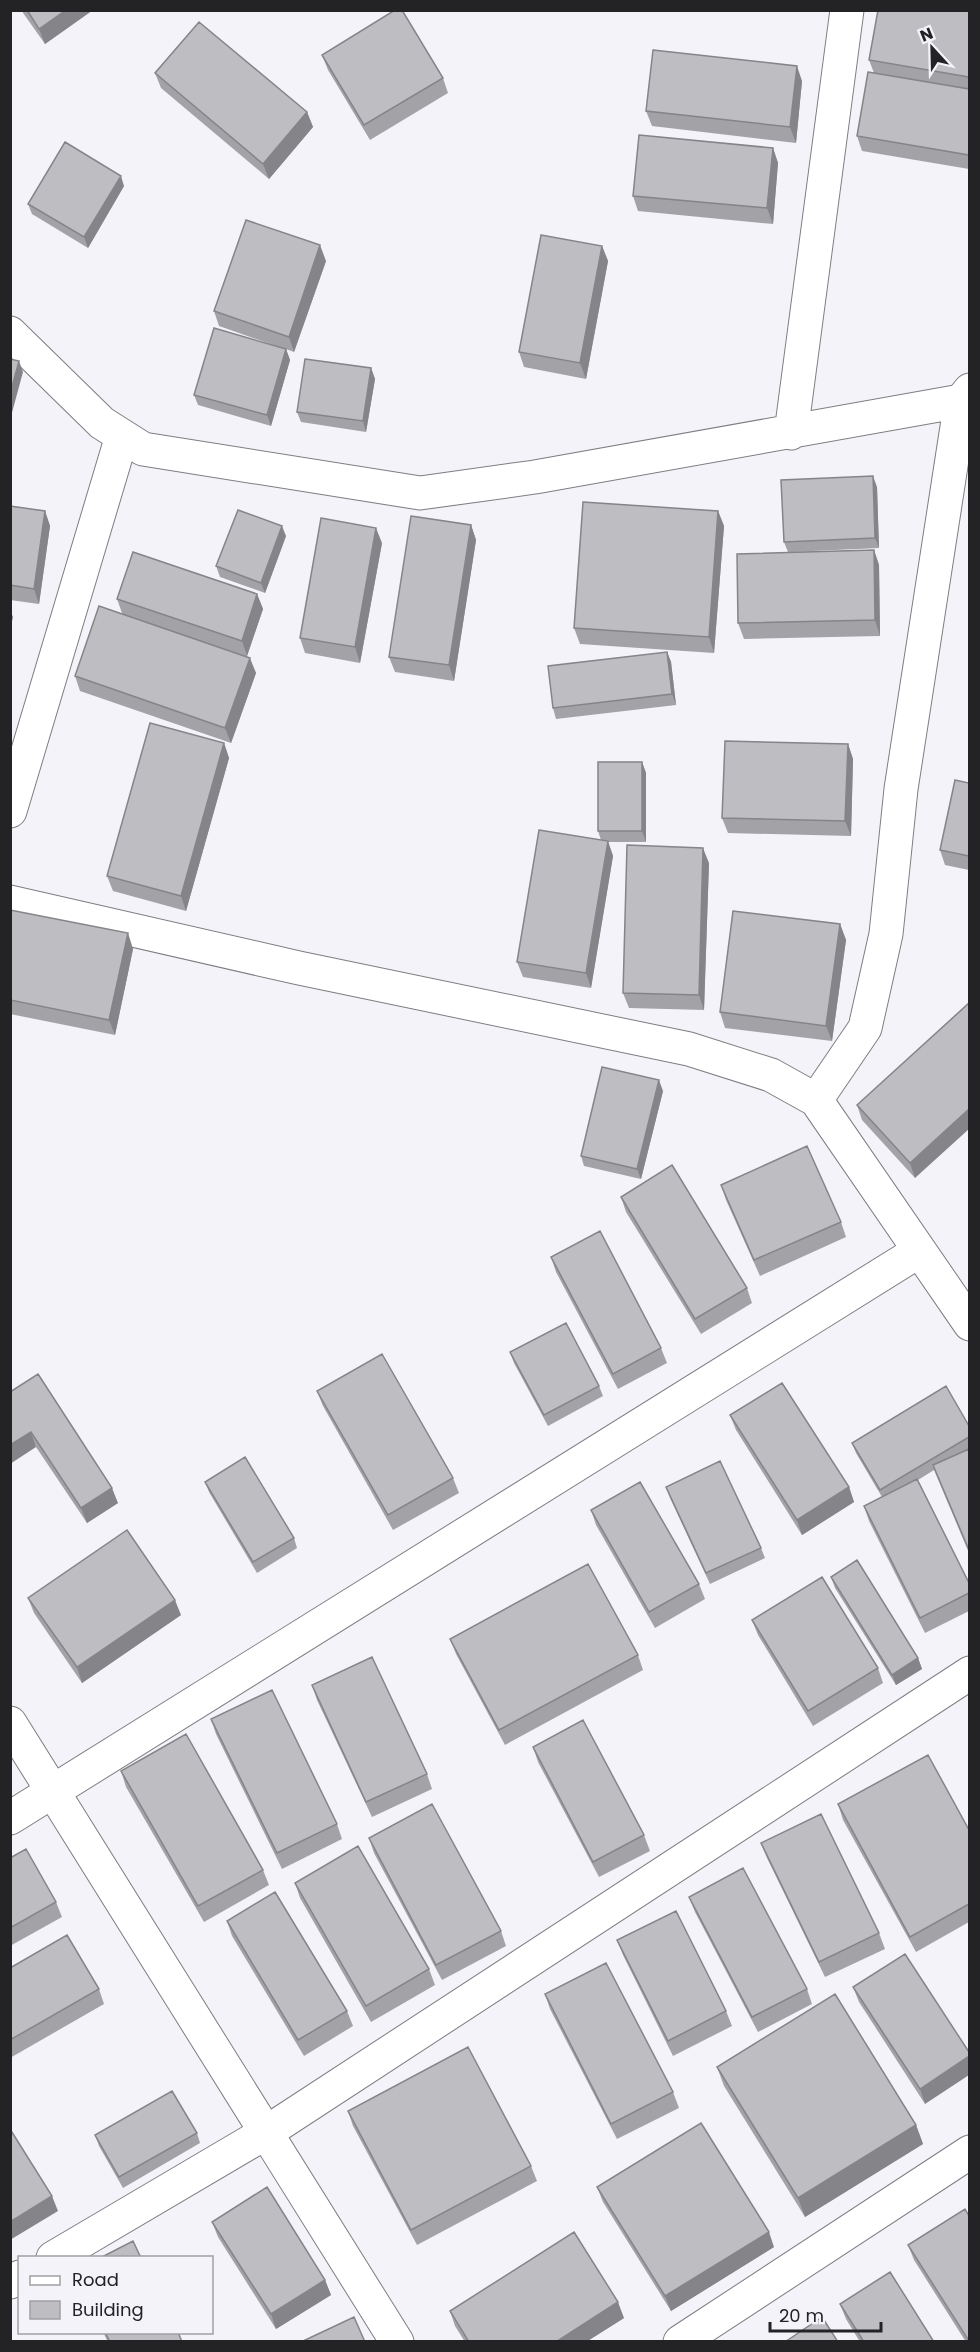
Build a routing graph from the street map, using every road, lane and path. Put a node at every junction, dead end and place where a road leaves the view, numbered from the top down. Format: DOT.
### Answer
graph roads {
  1 [pos="848,10"];
  2 [pos="10,333"];
  3 [pos="965,396"];
  4 [pos="791,433"];
  5 [pos="122,436"];
  6 [pos="10,811"];
  7 [pos="10,902"];
  8 [pos="816,1100"];
  9 [pos="919,1251"];
  10 [pos="969,1324"];
  11 [pos="969,1673"];
  12 [pos="10,1723"];
  13 [pos="53,1791"];
  14 [pos="10,1818"];
  15 [pos="267,2132"];
  16 [pos="969,2152"];
  17 [pos="56,2256"];
  18 [pos="397,2342"];
  19 [pos="680,2342"];
  1 -- 4 [label="street"];
  2 -- 5 [label="street"];
  3 -- 4 [label="street"];
  3 -- 8 [label="street"];
  4 -- 5 [label="street"];
  5 -- 6 [label="street"];
  7 -- 8 [label="street"];
  8 -- 9 [label="street"];
  9 -- 10 [label="street"];
  9 -- 13 [label="street"];
  11 -- 15 [label="street"];
  12 -- 13 [label="street"];
  13 -- 14 [label="street"];
  13 -- 15 [label="street"];
  15 -- 17 [label="street"];
  15 -- 18 [label="street"];
  16 -- 19 [label="street"];
}
